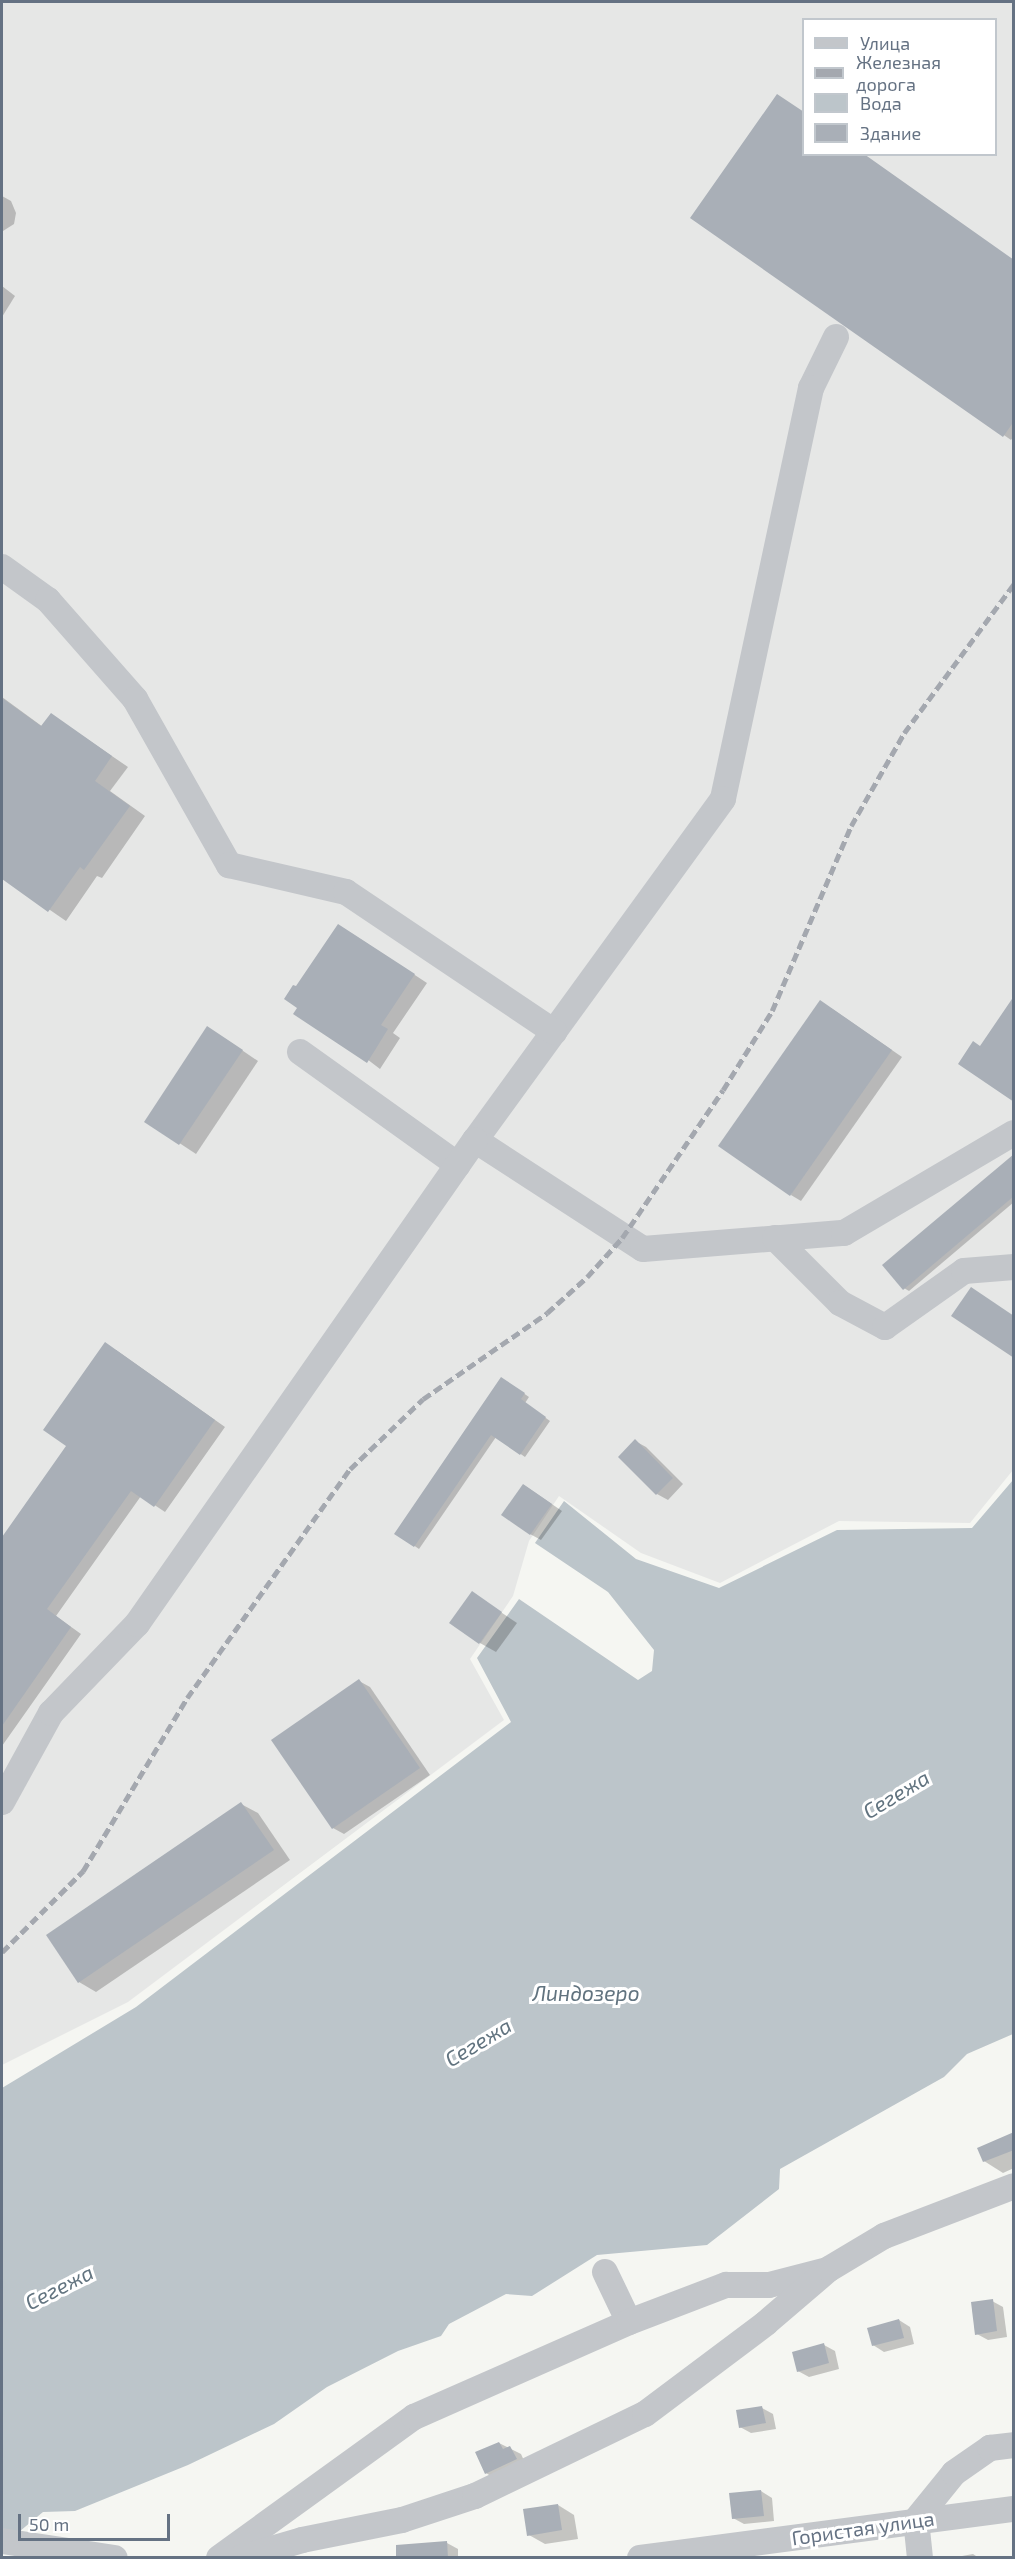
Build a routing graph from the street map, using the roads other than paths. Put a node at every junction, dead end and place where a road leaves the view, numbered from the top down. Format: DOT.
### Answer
graph roads {
  1 [pos="836,337"];
  2 [pos="2,567"];
  3 [pos="554,1032"];
  4 [pos="300,1052"];
  5 [pos="1014,1133"];
  6 [pos="475,1140"];
  7 [pos="458,1165"];
  8 [pos="775,1238"];
  9 [pos="1014,1268"];
  10 [pos="2,1802"];
  11 [pos="1014,2186"];
  12 [pos="829,2269"];
  13 [pos="605,2272"];
  14 [pos="769,2285"];
  15 [pos="629,2322"];
  16 [pos="766,2323"];
  17 [pos="1014,2445"];
  18 [pos="1014,2509"];
  19 [pos="916,2520"];
  20 [pos="2,2541"];
  21 [pos="115,2558"];
  22 [pos="219,2558"];
  23 [pos="241,2558"];
  24 [pos="640,2558"];
  25 [pos="920,2558"];
  1 -- 3 [label="street"];
  2 -- 3 [label="street"];
  3 -- 6 [label="street"];
  4 -- 7 [label="street"];
  5 -- 8 [label="street"];
  6 -- 7 [label="street"];
  6 -- 8 [label="street"];
  7 -- 10 [label="street"];
  8 -- 9 [label="street"];
  11 -- 12 [label="street"];
  12 -- 14 [label="street"];
  12 -- 16 [label="street"];
  13 -- 15 [label="street"];
  14 -- 15 [label="street"];
  14 -- 16 [label="street"];
  15 -- 22 [label="street"];
  16 -- 23 [label="street"];
  17 -- 19 [label="street"];
  18 -- 19 [label="street, Гористая улица"];
  19 -- 24 [label="street, Гористая улица"];
  19 -- 25 [label="street"];
  20 -- 21 [label="street"];
}
